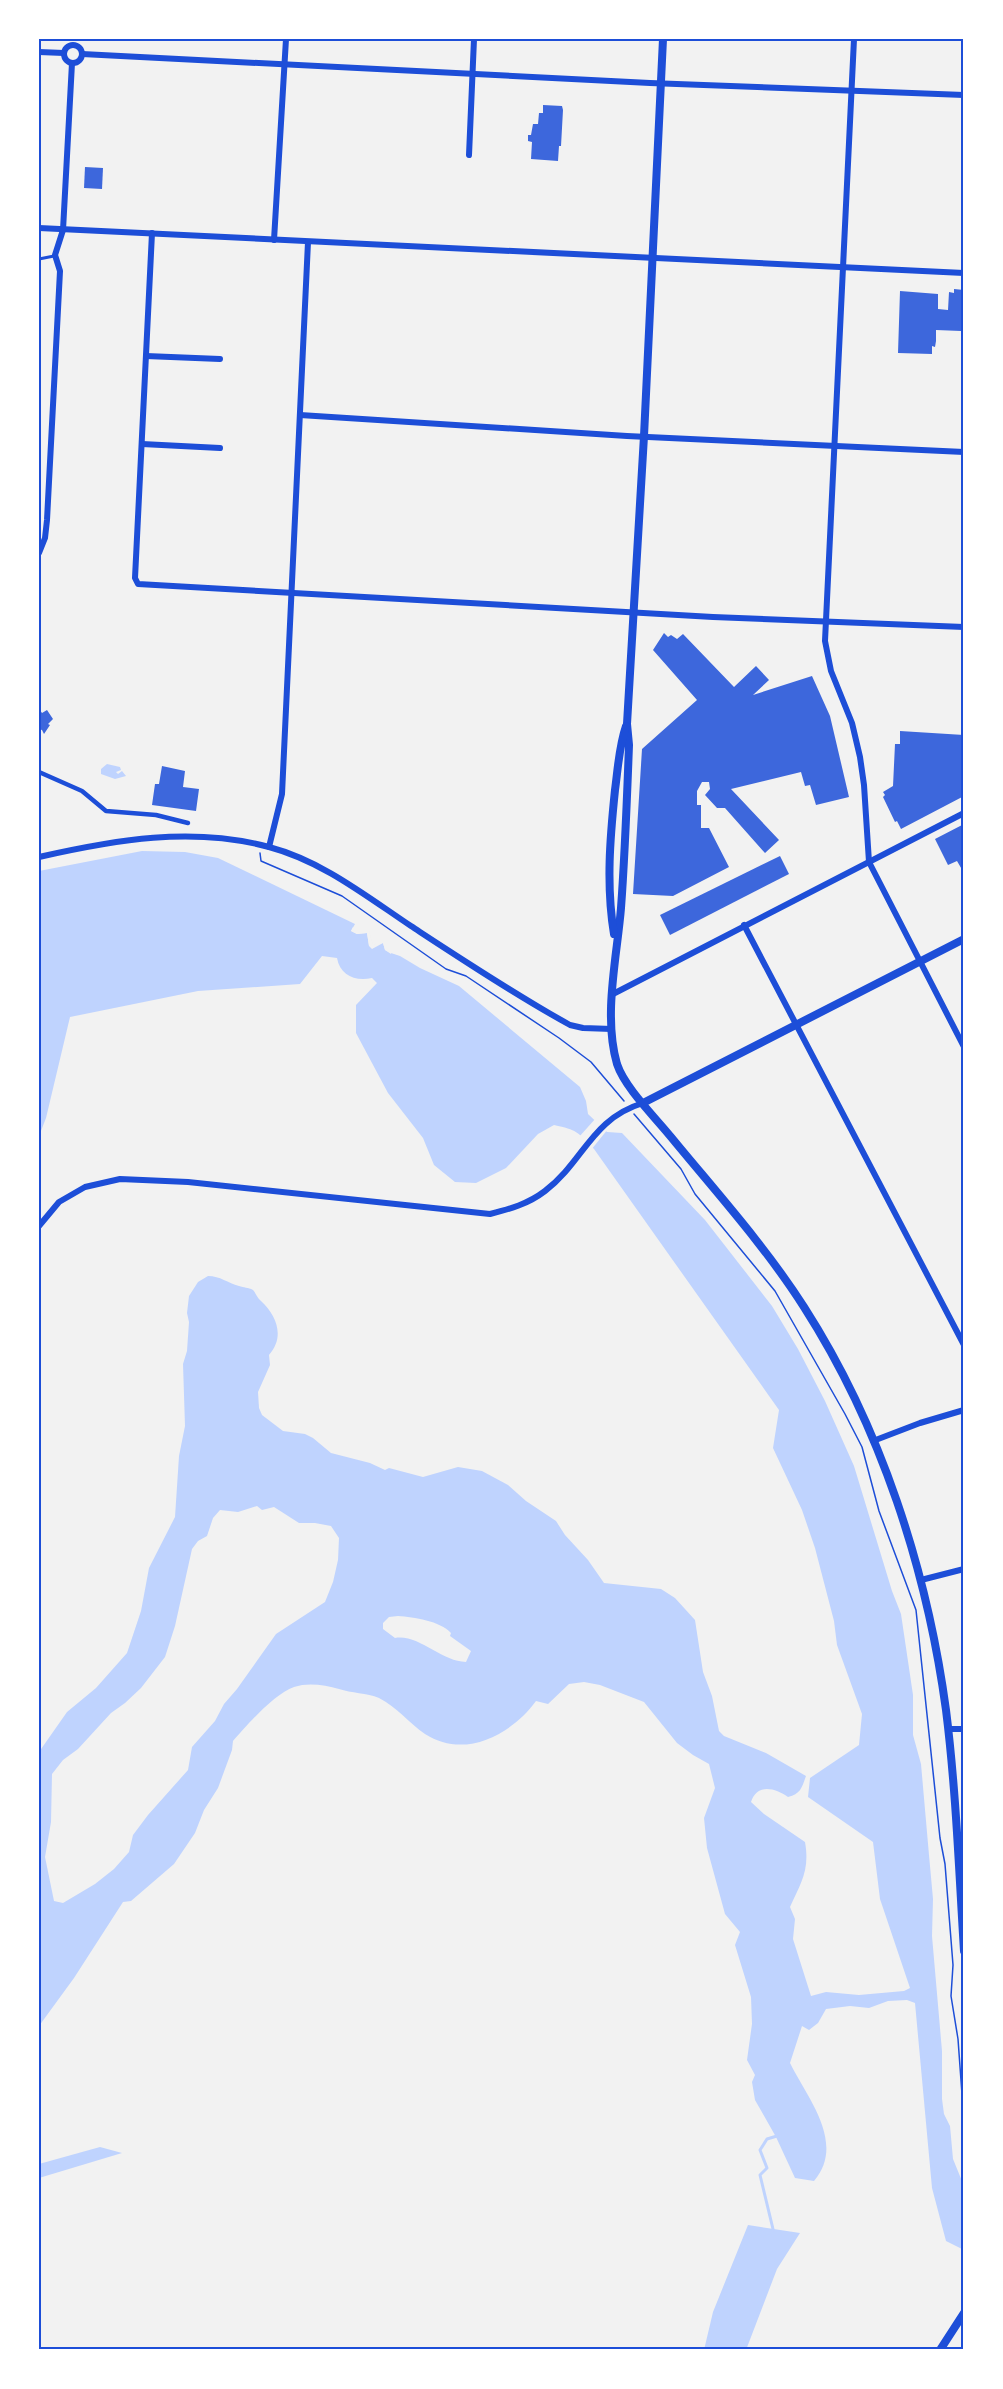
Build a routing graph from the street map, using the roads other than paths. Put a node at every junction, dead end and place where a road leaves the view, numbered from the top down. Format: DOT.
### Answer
graph roads {
  1 [pos="286,39"];
  2 [pos="474,39"];
  3 [pos="663,39"];
  4 [pos="854,39"];
  5 [pos="74,42"];
  6 [pos="39,52"];
  7 [pos="64,53"];
  8 [pos="82,54"];
  9 [pos="72,63"];
  10 [pos="285,64"];
  11 [pos="472,74"];
  12 [pos="661,83"];
  13 [pos="851,91"];
  14 [pos="964,95"];
  15 [pos="469,155"];
  16 [pos="39,228"];
  17 [pos="63,230"];
  18 [pos="152,233"];
  19 [pos="274,240"];
  20 [pos="308,242"];
  21 [pos="55,255"];
  22 [pos="39,259"];
  23 [pos="651,259"];
  24 [pos="842,267"];
  25 [pos="964,273"];
  26 [pos="146,356"];
  27 [pos="220,359"];
  28 [pos="300,415"];
  29 [pos="644,436"];
  30 [pos="142,444"];
  31 [pos="834,445"];
  32 [pos="220,448"];
  33 [pos="964,452"];
  34 [pos="39,553"];
  35 [pos="291,593"];
  36 [pos="633,612"];
  37 [pos="825,621"];
  38 [pos="964,627"];
  39 [pos="627,724"];
  40 [pos="39,772"];
  41 [pos="964,813"];
  42 [pos="188,823"];
  43 [pos="265,846"];
  44 [pos="39,857"];
  45 [pos="869,862"];
  46 [pos="744,925"];
  47 [pos="964,939"];
  48 [pos="616,941"];
  49 [pos="920,962"];
  50 [pos="613,994"];
  51 [pos="796,1026"];
  52 [pos="612,1029"];
  53 [pos="964,1047"];
  54 [pos="644,1103"];
  55 [pos="39,1226"];
  56 [pos="964,1345"];
  57 [pos="964,1410"];
  58 [pos="873,1441"];
  59 [pos="964,1569"];
  60 [pos="921,1580"];
  61 [pos="948,1729"];
  62 [pos="964,1729"];
  63 [pos="964,1951"];
  64 [pos="964,2313"];
  65 [pos="961,2322"];
  66 [pos="940,2350"];
  1 -- 10 [label="street"];
  2 -- 11 [label="street"];
  3 -- 12 [label="street"];
  4 -- 13 [label="street"];
  5 -- 7 [label="street"];
  5 -- 8 [label="street"];
  6 -- 7 [label="street"];
  7 -- 9 [label="street"];
  8 -- 9 [label="street"];
  8 -- 10 [label="street"];
  9 -- 17 [label="street"];
  10 -- 11 [label="street"];
  10 -- 19 [label="street"];
  11 -- 12 [label="street"];
  11 -- 15 [label="street"];
  12 -- 13 [label="street"];
  12 -- 23 [label="street"];
  13 -- 14 [label="street"];
  13 -- 24 [label="street"];
  16 -- 17 [label="street"];
  17 -- 18 [label="street"];
  17 -- 21 [label="street"];
  18 -- 19 [label="street"];
  18 -- 26 [label="street"];
  19 -- 20 [label="street"];
  20 -- 23 [label="street"];
  20 -- 28 [label="street"];
  21 -- 22 [label="lane"];
  21 -- 34 [label="street"];
  23 -- 24 [label="street"];
  23 -- 29 [label="street"];
  24 -- 25 [label="street"];
  24 -- 31 [label="street"];
  26 -- 27 [label="street"];
  26 -- 30 [label="street"];
  28 -- 29 [label="street"];
  28 -- 35 [label="street"];
  29 -- 31 [label="street"];
  29 -- 36 [label="street"];
  30 -- 32 [label="street"];
  30 -- 35 [label="street"];
  31 -- 33 [label="street"];
  31 -- 37 [label="street"];
  35 -- 36 [label="street"];
  35 -- 43 [label="street"];
  36 -- 37 [label="street"];
  36 -- 39 [label="street"];
  37 -- 38 [label="street"];
  37 -- 45 [label="street"];
  39 -- 48 [label="street"];
  39 -- 48 [label="street"];
  40 -- 42 [label="street"];
  41 -- 45 [label="street"];
  43 -- 44 [label="street"];
  43 -- 52 [label="street"];
  45 -- 46 [label="street"];
  45 -- 49 [label="street"];
  46 -- 50 [label="street"];
  46 -- 51 [label="street"];
  47 -- 49 [label="street"];
  48 -- 50 [label="street"];
  49 -- 51 [label="street"];
  49 -- 53 [label="street"];
  50 -- 52 [label="street"];
  51 -- 54 [label="street"];
  51 -- 56 [label="street"];
  52 -- 54 [label="street"];
  54 -- 55 [label="street"];
  54 -- 58 [label="street"];
  57 -- 58 [label="street"];
  58 -- 60 [label="street"];
  59 -- 60 [label="street"];
  60 -- 61 [label="street"];
  61 -- 62 [label="street"];
  61 -- 63 [label="street"];
  64 -- 65 [label="main road"];
  65 -- 66 [label="main road"];
}
